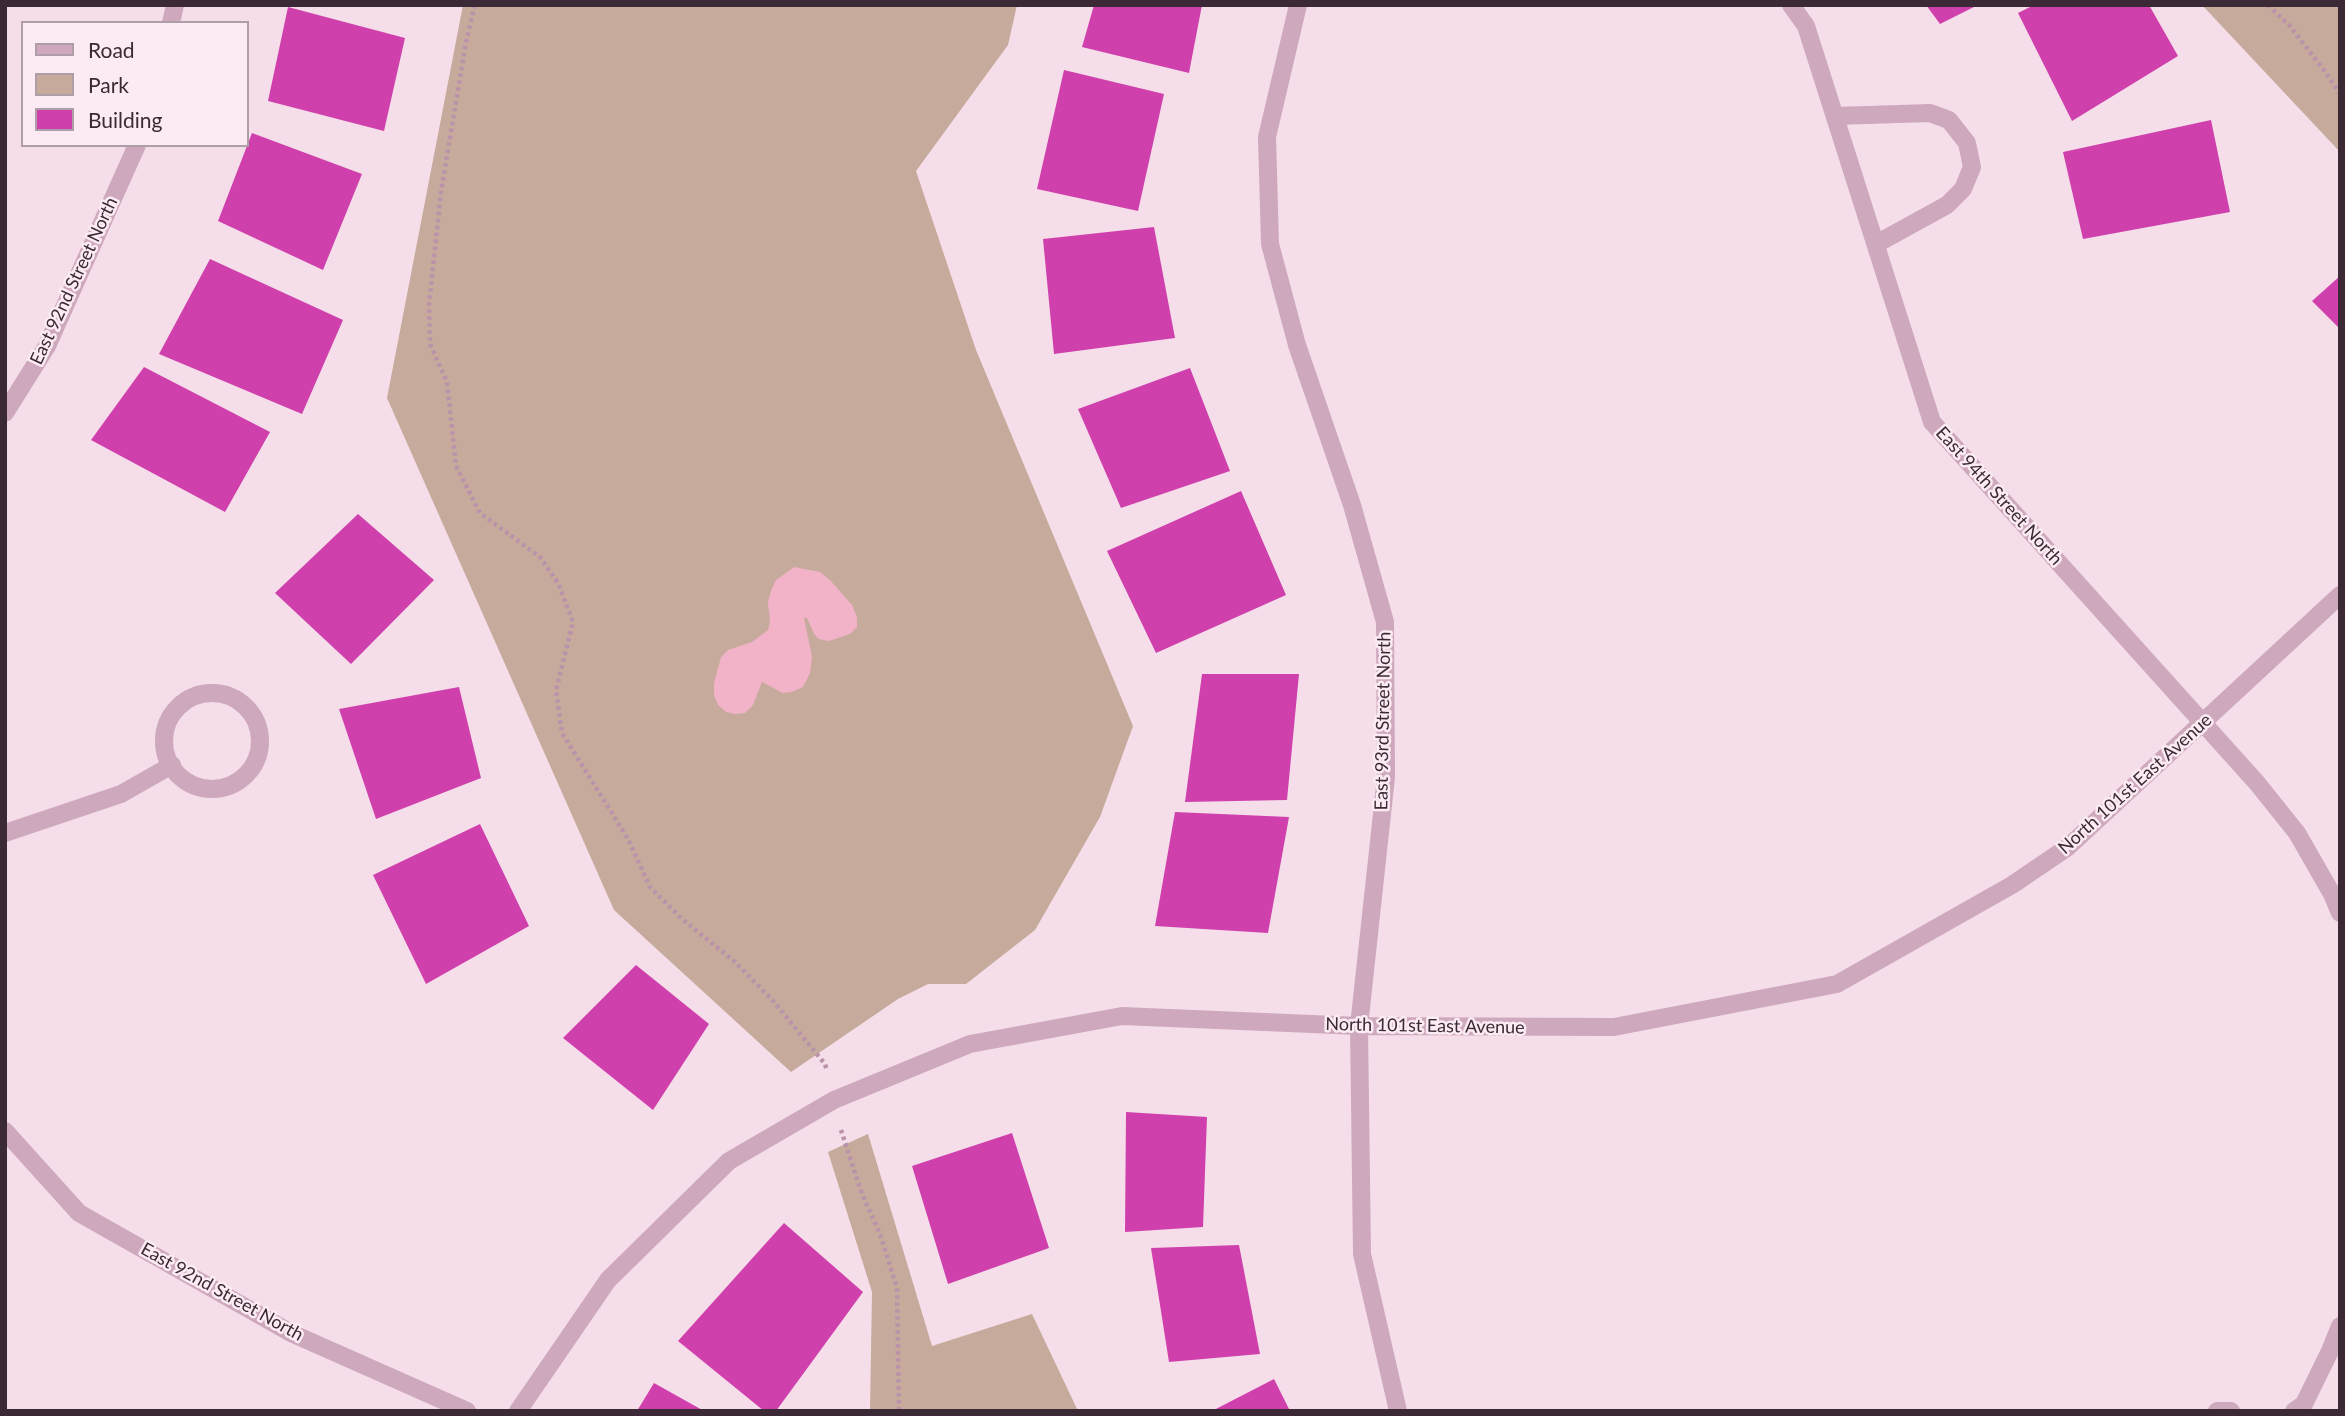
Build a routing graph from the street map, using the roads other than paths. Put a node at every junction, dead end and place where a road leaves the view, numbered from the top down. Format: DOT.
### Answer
graph roads {
  1 [pos="1298,5"];
  2 [pos="1791,5"];
  3 [pos="1835,116"];
  4 [pos="136,147"];
  5 [pos="1876,244"];
  6 [pos="5,413"];
  7 [pos="2340,595"];
  8 [pos="2202,723"];
  9 [pos="172,765"];
  10 [pos="5,833"];
  11 [pos="2340,913"];
  12 [pos="1359,1026"];
  13 [pos="5,1131"];
  14 [pos="2340,1325"];
  15 [pos="467,1411"];
  16 [pos="517,1411"];
  17 [pos="1398,1411"];
  18 [pos="2217,1411"];
  19 [pos="2231,1411"];
  20 [pos="2294,1411"];
  1 -- 12 [label="street, East 93rd Street North"];
  2 -- 3 [label="street, East 94th Street North"];
  3 -- 5 [label="street, East 94th Street North"];
  3 -- 5 [label="street"];
  4 -- 6 [label="street, East 92nd Street North"];
  5 -- 8 [label="street, East 94th Street North"];
  7 -- 8 [label="street, North 101st East Avenue"];
  8 -- 11 [label="street, East 94th Street North"];
  8 -- 12 [label="street, North 101st East Avenue"];
  9 -- 9 [label="street"];
  9 -- 10 [label="street"];
  12 -- 16 [label="street, North 101st East Avenue"];
  12 -- 17 [label="street, East 93rd Street North"];
  13 -- 15 [label="street, East 92nd Street North"];
  14 -- 20 [label="street"];
  18 -- 19 [label="street"];
}
